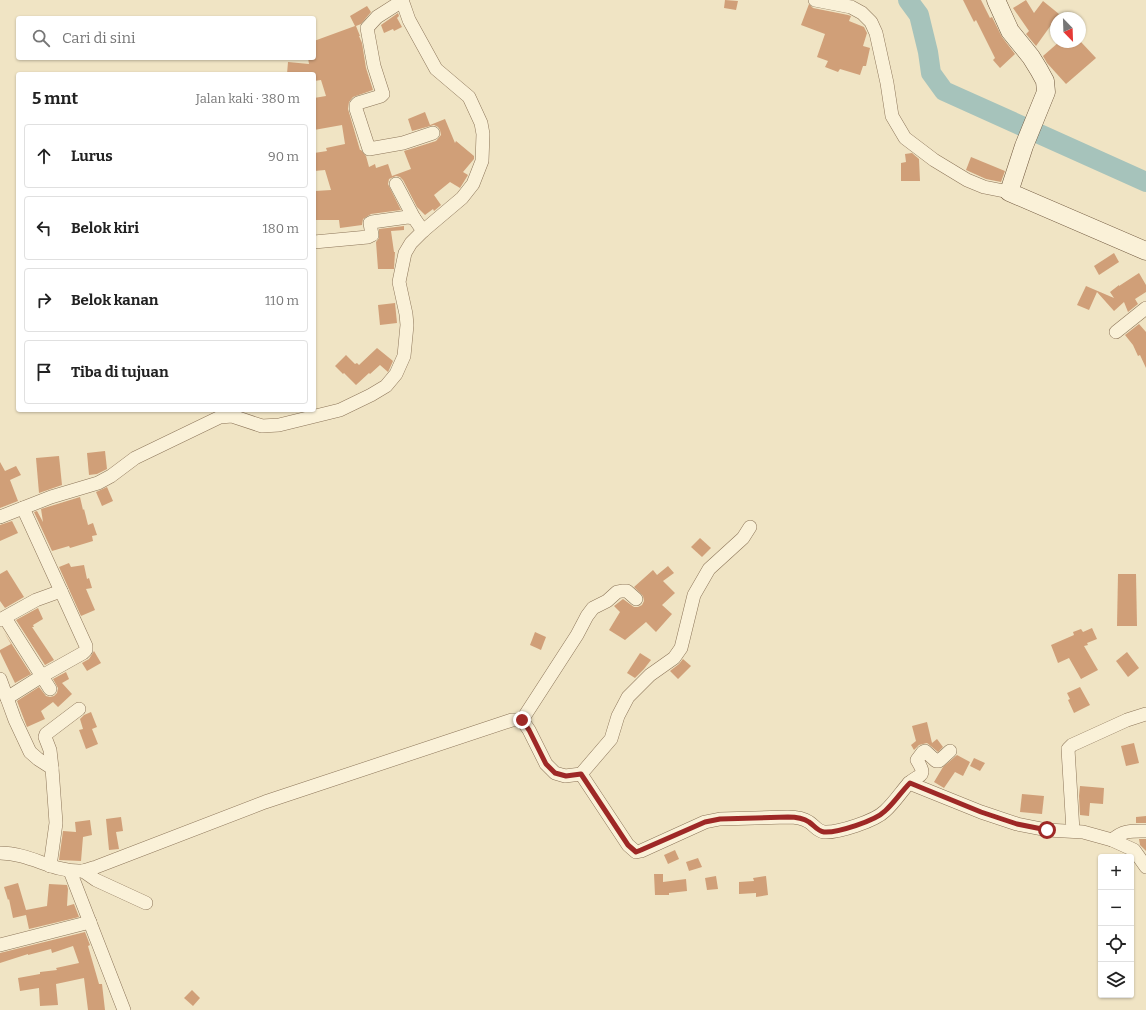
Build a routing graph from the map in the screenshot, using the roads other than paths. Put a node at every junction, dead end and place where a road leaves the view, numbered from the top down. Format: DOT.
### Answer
graph roads {
  1 [pos="402,0"];
  2 [pos="815,0"];
  3 [pos="996,0"];
  4 [pos="433,133"];
  5 [pos="396,184"];
  6 [pos="1009,192"];
  7 [pos="414,218"];
  8 [pos="423,230"];
  9 [pos="316,242"];
  10 [pos="1146,251"];
  11 [pos="1146,308"];
  12 [pos="1116,332"];
  13 [pos="23,508"];
  14 [pos="0,517"];
  15 [pos="750,527"];
  16 [pos="61,591"];
  17 [pos="636,599"];
  18 [pos="2,619"];
  19 [pos="42,676"];
  20 [pos="0,679"];
  21 [pos="50,689"];
  22 [pos="6,698"];
  23 [pos="79,709"];
  24 [pos="1146,714"];
  25 [pos="522,720"];
  26 [pos="950,751"];
  27 [pos="52,768"];
  28 [pos="581,774"];
  29 [pos="910,783"];
  30 [pos="1146,831"];
  31 [pos="1073,832"];
  32 [pos="1112,840"];
  33 [pos="0,854"];
  34 [pos="50,866"];
  35 [pos="1146,867"];
  36 [pos="76,871"];
  37 [pos="146,903"];
  38 [pos="90,922"];
  39 [pos="0,945"];
  40 [pos="124,1010"];
  1 -- 4 [label="street"];
  1 -- 8 [label="street"];
  2 -- 6 [label="street"];
  3 -- 6 [label="street"];
  5 -- 7 [label="street"];
  6 -- 10 [label="street"];
  7 -- 8 [label="street"];
  7 -- 9 [label="street"];
  8 -- 13 [label="street"];
  11 -- 12 [label="street"];
  13 -- 14 [label="street"];
  13 -- 16 [label="street"];
  15 -- 28 [label="street"];
  16 -- 18 [label="street"];
  16 -- 19 [label="street"];
  17 -- 25 [label="street"];
  18 -- 19 [label="street"];
  19 -- 21 [label="street"];
  19 -- 22 [label="street"];
  20 -- 22 [label="street"];
  22 -- 27 [label="street"];
  23 -- 27 [label="street"];
  24 -- 31 [label="street"];
  25 -- 28 [label="street"];
  25 -- 36 [label="street"];
  26 -- 29 [label="street"];
  27 -- 34 [label="street"];
  28 -- 29 [label="street"];
  29 -- 31 [label="street"];
  30 -- 32 [label="street"];
  31 -- 32 [label="street"];
  32 -- 35 [label="street"];
  33 -- 34 [label="street"];
  34 -- 36 [label="street"];
  36 -- 37 [label="street"];
  36 -- 38 [label="street"];
  38 -- 39 [label="street"];
  38 -- 40 [label="street"];
}
